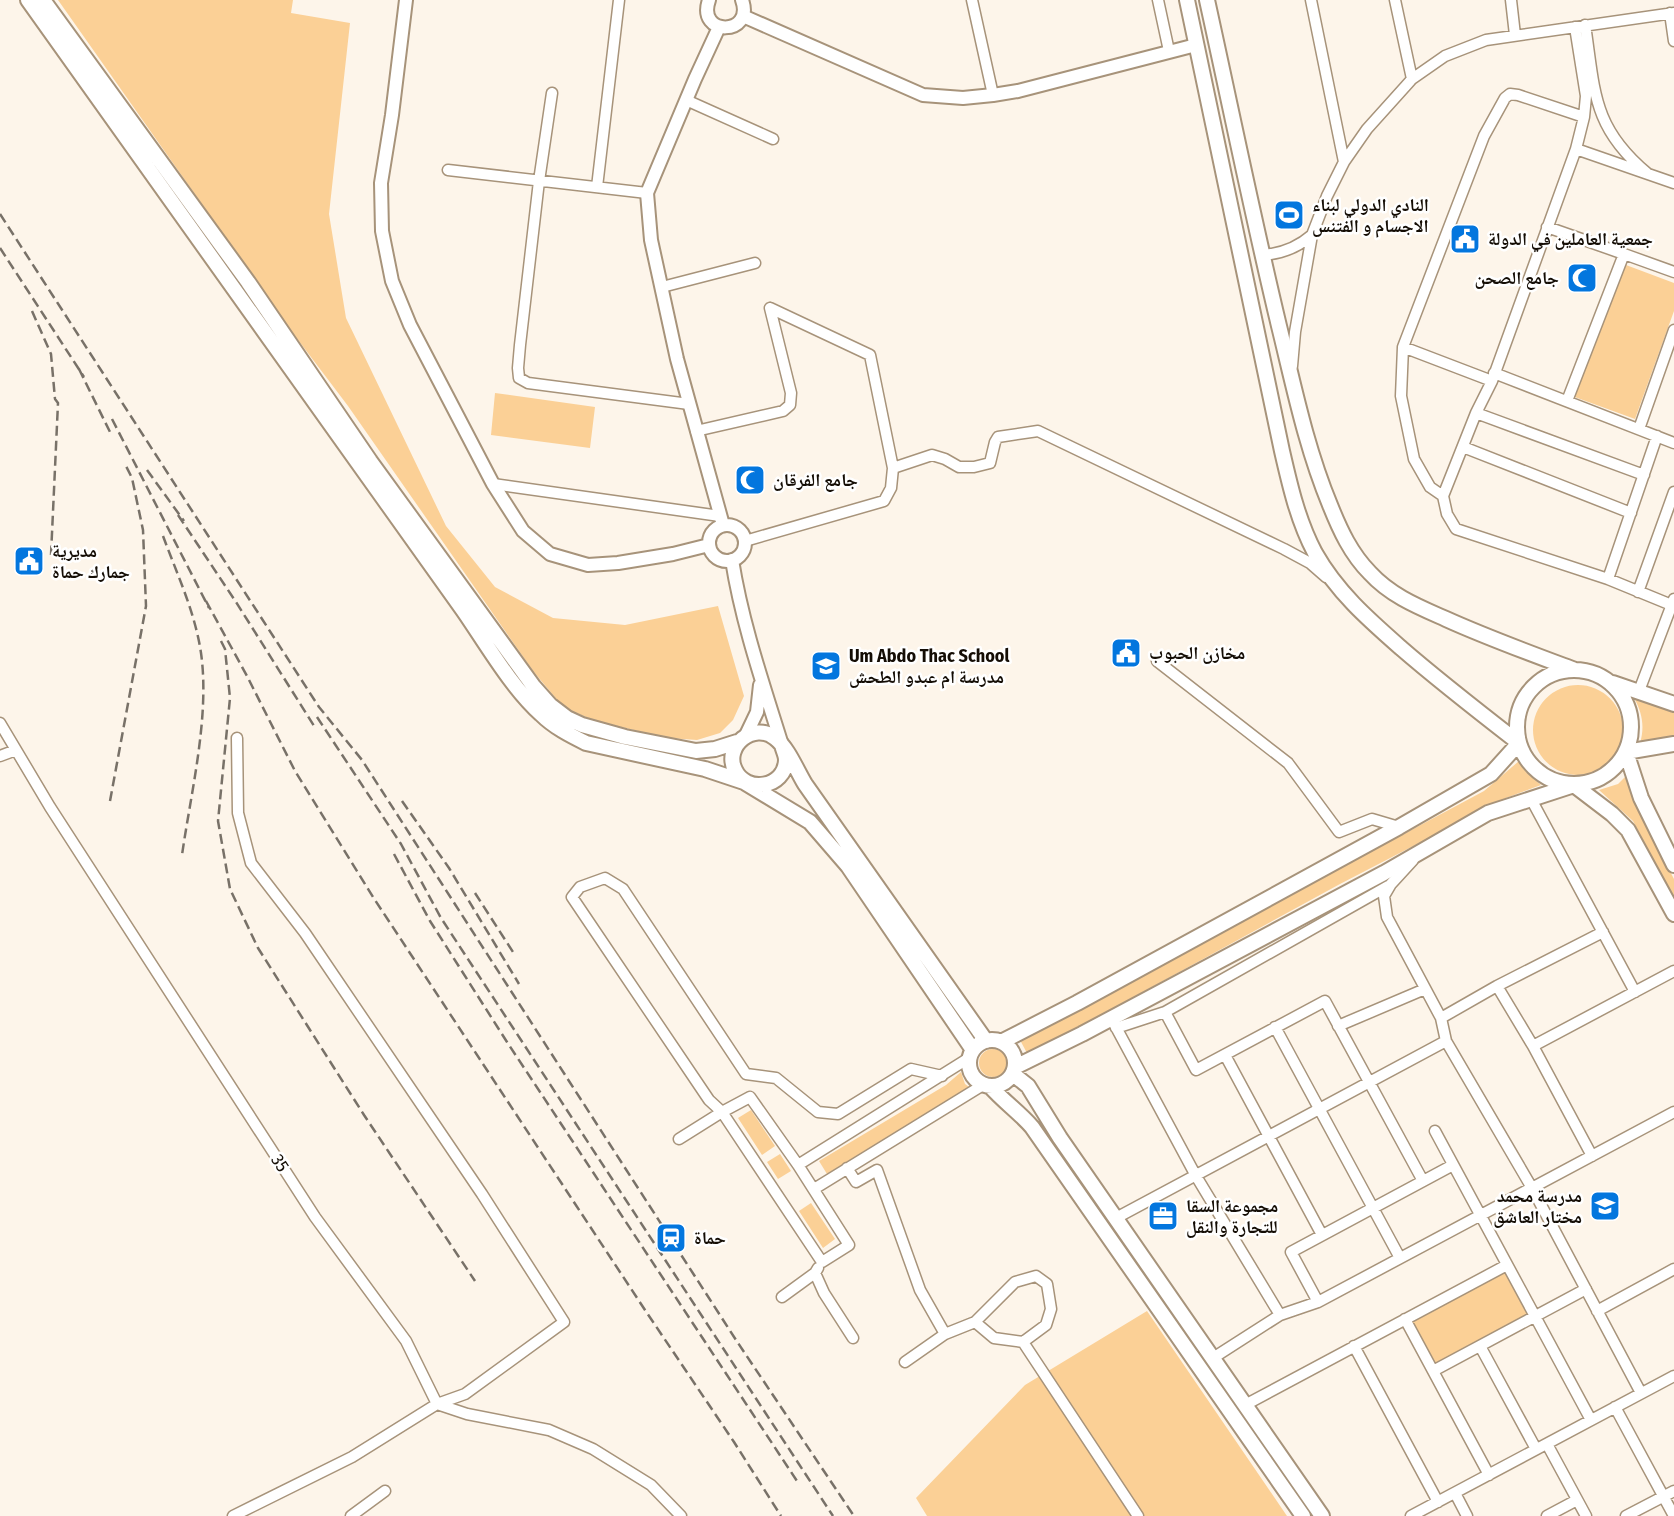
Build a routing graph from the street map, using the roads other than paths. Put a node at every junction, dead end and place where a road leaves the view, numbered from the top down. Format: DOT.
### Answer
graph roads {
  1 [pos="28,0"];
  2 [pos="43,0"];
  3 [pos="406,0"];
  4 [pos="619,0"];
  5 [pos="708,0"];
  6 [pos="742,0"];
  7 [pos="972,0"];
  8 [pos="1158,0"];
  9 [pos="1187,0"];
  10 [pos="1207,0"];
  11 [pos="1311,0"];
  12 [pos="1395,0"];
  13 [pos="1511,0"];
  14 [pos="1672,13"];
  15 [pos="743,16"];
  16 [pos="1580,26"];
  17 [pos="719,27"];
  18 [pos="1515,35"];
  19 [pos="1674,41"];
  20 [pos="1196,45"];
  21 [pos="1169,51"];
  22 [pos="1412,79"];
  23 [pos="552,93"];
  24 [pos="993,96"];
  25 [pos="686,100"];
  26 [pos="1584,117"];
  27 [pos="773,139"];
  28 [pos="1576,149"];
  29 [pos="1344,162"];
  30 [pos="448,170"];
  31 [pos="1647,173"];
  32 [pos="539,181"];
  33 [pos="1674,184"];
  34 [pos="597,187"];
  35 [pos="647,193"];
  36 [pos="1547,227"];
  37 [pos="1312,235"];
  38 [pos="1623,254"];
  39 [pos="1262,255"];
  40 [pos="755,263"];
  41 [pos="1673,269"];
  42 [pos="662,287"];
  43 [pos="1674,330"];
  44 [pos="1404,347"];
  45 [pos="1292,377"];
  46 [pos="1493,377"];
  47 [pos="1567,401"];
  48 [pos="689,404"];
  49 [pos="1476,413"];
  50 [pos="1639,429"];
  51 [pos="696,432"];
  52 [pos="1657,436"];
  53 [pos="1674,443"];
  54 [pos="1463,447"];
  55 [pos="893,468"];
  56 [pos="1644,475"];
  57 [pos="493,484"];
  58 [pos="1674,492"];
  59 [pos="1443,496"];
  60 [pos="1631,513"];
  61 [pos="721,520"];
  62 [pos="745,541"];
  63 [pos="709,545"];
  64 [pos="732,560"];
  65 [pos="1608,579"];
  66 [pos="1336,586"];
  67 [pos="1638,592"];
  68 [pos="1673,604"];
  69 [pos="1157,661"];
  70 [pos="1574,670"];
  71 [pos="760,677"];
  72 [pos="1609,682"];
  73 [pos="1639,691"];
  74 [pos="1674,704"];
  75 [pos="0,723"];
  76 [pos="237,738"];
  77 [pos="741,739"];
  78 [pos="1519,743"];
  79 [pos="1674,744"];
  80 [pos="782,745"];
  81 [pos="16,750"];
  82 [pos="1626,752"];
  83 [pos="0,756"];
  84 [pos="744,782"];
  85 [pos="1574,785"];
  86 [pos="1531,799"];
  87 [pos="1399,827"];
  88 [pos="1422,850"];
  89 [pos="1674,865"];
  90 [pos="1391,884"];
  91 [pos="1674,914"];
  92 [pos="1602,932"];
  93 [pos="1674,971"];
  94 [pos="1497,986"];
  95 [pos="1425,989"];
  96 [pos="1635,992"];
  97 [pos="1165,1012"];
  98 [pos="1441,1018"];
  99 [pos="1114,1023"];
  100 [pos="1338,1026"];
  101 [pos="1275,1027"];
  102 [pos="986,1041"];
  103 [pos="1446,1041"];
  104 [pos="1001,1042"];
  105 [pos="1533,1046"];
  106 [pos="971,1054"];
  107 [pos="1224,1055"];
  108 [pos="1040,1056"];
  109 [pos="1014,1071"];
  110 [pos="942,1076"];
  111 [pos="1370,1083"];
  112 [pos="986,1086"];
  113 [pos="1028,1086"];
  114 [pos="1320,1110"];
  115 [pos="722,1112"];
  116 [pos="1674,1112"];
  117 [pos="1435,1131"];
  118 [pos="1269,1137"];
  119 [pos="679,1139"];
  120 [pos="1592,1156"];
  121 [pos="798,1165"];
  122 [pos="1453,1165"];
  123 [pos="847,1168"];
  124 [pos="1196,1176"];
  125 [pos="1423,1181"];
  126 [pos="1532,1188"];
  127 [pos="814,1189"];
  128 [pos="1373,1208"];
  129 [pos="1480,1216"];
  130 [pos="1116,1218"];
  131 [pos="1322,1235"];
  132 [pos="1400,1258"];
  133 [pos="822,1262"];
  134 [pos="1507,1265"];
  135 [pos="1674,1269"];
  136 [pos="815,1273"];
  137 [pos="1586,1289"];
  138 [pos="782,1297"];
  139 [pos="1318,1302"];
  140 [pos="1597,1311"];
  141 [pos="1280,1315"];
  142 [pos="1535,1317"];
  143 [pos="1405,1319"];
  144 [pos="975,1322"];
  145 [pos="944,1334"];
  146 [pos="853,1338"];
  147 [pos="1023,1342"];
  148 [pos="1354,1346"];
  149 [pos="1480,1346"];
  150 [pos="1213,1358"];
  151 [pos="905,1363"];
  152 [pos="1433,1371"];
  153 [pos="1674,1376"];
  154 [pos="1641,1393"];
  155 [pos="437,1404"];
  156 [pos="1245,1405"];
  157 [pos="1615,1407"];
  158 [pos="1591,1420"];
  159 [pos="1547,1444"];
  160 [pos="1536,1449"];
  161 [pos="1489,1475"];
  162 [pos="1674,1490"];
  163 [pos="385,1491"];
  164 [pos="1455,1493"];
  165 [pos="1663,1496"];
  166 [pos="1577,1500"];
  167 [pos="1438,1502"];
  168 [pos="233,1516"];
  169 [pos="351,1516"];
  170 [pos="681,1516"];
  171 [pos="1138,1516"];
  172 [pos="1303,1516"];
  173 [pos="1322,1516"];
  174 [pos="1411,1516"];
  175 [pos="1467,1516"];
  176 [pos="1547,1516"];
  177 [pos="1586,1516"];
  178 [pos="1626,1516"];
  179 [pos="1674,1516"];
  1 -- 84 [label="main road"];
  2 -- 77 [label="main road"];
  3 -- 57 [label="street"];
  4 -- 34 [label="street"];
  5 -- 17 [label="street"];
  6 -- 15 [label="street"];
  7 -- 24 [label="street"];
  8 -- 21 [label="street"];
  9 -- 20 [label="main road"];
  10 -- 39 [label="main road"];
  11 -- 29 [label="street"];
  12 -- 22 [label="street"];
  13 -- 18 [label="street"];
  14 -- 16 [label="street"];
  14 -- 19 [label="street"];
  15 -- 17 [label="street"];
  15 -- 24 [label="street"];
  16 -- 18 [label="street"];
  16 -- 26 [label="street"];
  16 -- 31 [label="street"];
  17 -- 25 [label="street"];
  18 -- 22 [label="street"];
  20 -- 21 [label="street"];
  20 -- 66 [label="main road"];
  21 -- 24 [label="street"];
  22 -- 29 [label="street"];
  23 -- 32 [label="street"];
  25 -- 27 [label="street"];
  25 -- 35 [label="street"];
  26 -- 28 [label="street"];
  26 -- 44 [label="street"];
  28 -- 31 [label="street"];
  28 -- 36 [label="street"];
  29 -- 37 [label="street"];
  30 -- 32 [label="street"];
  31 -- 33 [label="street"];
  32 -- 34 [label="street"];
  32 -- 48 [label="street"];
  34 -- 35 [label="street"];
  35 -- 42 [label="street"];
  36 -- 38 [label="street"];
  36 -- 46 [label="street"];
  37 -- 39 [label="street"];
  37 -- 45 [label="street"];
  38 -- 41 [label="street"];
  38 -- 47 [label="street"];
  39 -- 45 [label="main road"];
  40 -- 42 [label="street"];
  42 -- 48 [label="street"];
  43 -- 50 [label="street"];
  44 -- 46 [label="street"];
  44 -- 59 [label="street"];
  45 -- 70 [label="main road"];
  46 -- 47 [label="street"];
  46 -- 49 [label="street"];
  47 -- 50 [label="street"];
  48 -- 51 [label="street"];
  49 -- 54 [label="street"];
  49 -- 56 [label="street"];
  50 -- 52 [label="street"];
  51 -- 55 [label="street"];
  51 -- 61 [label="street"];
  52 -- 53 [label="street"];
  52 -- 56 [label="street"];
  54 -- 59 [label="street"];
  54 -- 60 [label="street"];
  55 -- 62 [label="street"];
  55 -- 66 [label="street"];
  56 -- 60 [label="street"];
  57 -- 61 [label="street"];
  57 -- 63 [label="street"];
  58 -- 67 [label="street"];
  59 -- 65 [label="street"];
  60 -- 65 [label="street"];
  61 -- 62 [label="street"];
  61 -- 63 [label="street"];
  62 -- 64 [label="street"];
  63 -- 64 [label="street"];
  64 -- 71 [label="street"];
  65 -- 67 [label="street"];
  66 -- 78 [label="main road"];
  67 -- 68 [label="street"];
  68 -- 73 [label="street"];
  69 -- 87 [label="street"];
  70 -- 72 [label="main road"];
  70 -- 78 [label="main road"];
  71 -- 77 [label="street"];
  71 -- 80 [label="street"];
  72 -- 73 [label="main road"];
  72 -- 82 [label="main road"];
  73 -- 74 [label="main road"];
  75 -- 81 [label="street, 35"];
  76 -- 155 [label="street"];
  77 -- 80 [label="main road"];
  77 -- 84 [label="main road"];
  78 -- 85 [label="main road"];
  78 -- 87 [label="main road"];
  79 -- 82 [label="main road"];
  80 -- 84 [label="main road"];
  80 -- 102 [label="main road"];
  81 -- 83 [label="street"];
  81 -- 155 [label="street, 35"];
  82 -- 85 [label="main road"];
  82 -- 89 [label="main road"];
  84 -- 106 [label="main road"];
  85 -- 86 [label="main road"];
  85 -- 91 [label="main road"];
  86 -- 88 [label="main road"];
  86 -- 92 [label="street"];
  87 -- 104 [label="main road"];
  88 -- 90 [label="street"];
  88 -- 99 [label="main road"];
  90 -- 95 [label="street"];
  90 -- 97 [label="street"];
  92 -- 94 [label="street"];
  92 -- 96 [label="street"];
  93 -- 96 [label="street"];
  94 -- 98 [label="street"];
  94 -- 105 [label="street"];
  95 -- 98 [label="street"];
  95 -- 100 [label="street"];
  96 -- 105 [label="street"];
  97 -- 99 [label="street"];
  97 -- 107 [label="street"];
  98 -- 103 [label="street"];
  99 -- 108 [label="main road"];
  99 -- 124 [label="street"];
  100 -- 101 [label="street"];
  100 -- 111 [label="street"];
  101 -- 107 [label="street"];
  101 -- 114 [label="street"];
  102 -- 104 [label="main road"];
  102 -- 106 [label="main road"];
  103 -- 111 [label="street"];
  103 -- 126 [label="street"];
  104 -- 109 [label="main road"];
  105 -- 120 [label="street"];
  106 -- 110 [label="street"];
  106 -- 112 [label="main road"];
  107 -- 118 [label="street"];
  108 -- 109 [label="main road"];
  108 -- 113 [label="main road"];
  109 -- 112 [label="main road"];
  109 -- 113 [label="main road"];
  110 -- 115 [label="street"];
  110 -- 121 [label="street"];
  111 -- 114 [label="street"];
  111 -- 125 [label="street"];
  112 -- 123 [label="street"];
  112 -- 172 [label="main road"];
  113 -- 130 [label="main road"];
  114 -- 118 [label="street"];
  114 -- 128 [label="street"];
  115 -- 119 [label="street"];
  115 -- 121 [label="street"];
  115 -- 133 [label="street"];
  116 -- 120 [label="street"];
  117 -- 122 [label="street"];
  118 -- 124 [label="street"];
  118 -- 131 [label="street"];
  120 -- 126 [label="street"];
  121 -- 127 [label="street"];
  122 -- 125 [label="street"];
  122 -- 129 [label="street"];
  123 -- 127 [label="street"];
  123 -- 145 [label="street"];
  124 -- 130 [label="street"];
  124 -- 141 [label="street"];
  125 -- 128 [label="street"];
  126 -- 129 [label="street"];
  126 -- 137 [label="street"];
  127 -- 133 [label="street"];
  128 -- 131 [label="street"];
  128 -- 132 [label="street"];
  129 -- 132 [label="street"];
  129 -- 134 [label="street"];
  130 -- 150 [label="main road"];
  131 -- 139 [label="street"];
  132 -- 139 [label="street"];
  133 -- 136 [label="street"];
  134 -- 142 [label="street"];
  134 -- 143 [label="street"];
  135 -- 140 [label="street"];
  136 -- 138 [label="street"];
  136 -- 146 [label="street"];
  137 -- 140 [label="street"];
  137 -- 142 [label="street"];
  139 -- 141 [label="street"];
  140 -- 154 [label="street"];
  141 -- 150 [label="street"];
  142 -- 149 [label="street"];
  142 -- 158 [label="street"];
  143 -- 148 [label="street"];
  143 -- 152 [label="street"];
  144 -- 145 [label="street"];
  144 -- 147 [label="street"];
  144 -- 147 [label="street"];
  145 -- 151 [label="street"];
  147 -- 171 [label="street"];
  148 -- 156 [label="street"];
  148 -- 167 [label="street"];
  149 -- 152 [label="street"];
  149 -- 160 [label="street"];
  150 -- 156 [label="main road"];
  152 -- 161 [label="street"];
  153 -- 154 [label="street"];
  154 -- 157 [label="street"];
  155 -- 168 [label="street"];
  155 -- 170 [label="street"];
  156 -- 173 [label="main road"];
  157 -- 158 [label="street"];
  157 -- 165 [label="street"];
  158 -- 159 [label="street"];
  159 -- 160 [label="street"];
  159 -- 166 [label="street"];
  160 -- 161 [label="street"];
  161 -- 164 [label="street"];
  162 -- 165 [label="street"];
  163 -- 169 [label="street"];
  164 -- 167 [label="street"];
  164 -- 175 [label="street"];
  165 -- 178 [label="street"];
  165 -- 179 [label="street"];
  166 -- 176 [label="street"];
  166 -- 177 [label="street"];
  167 -- 174 [label="street"];
}
